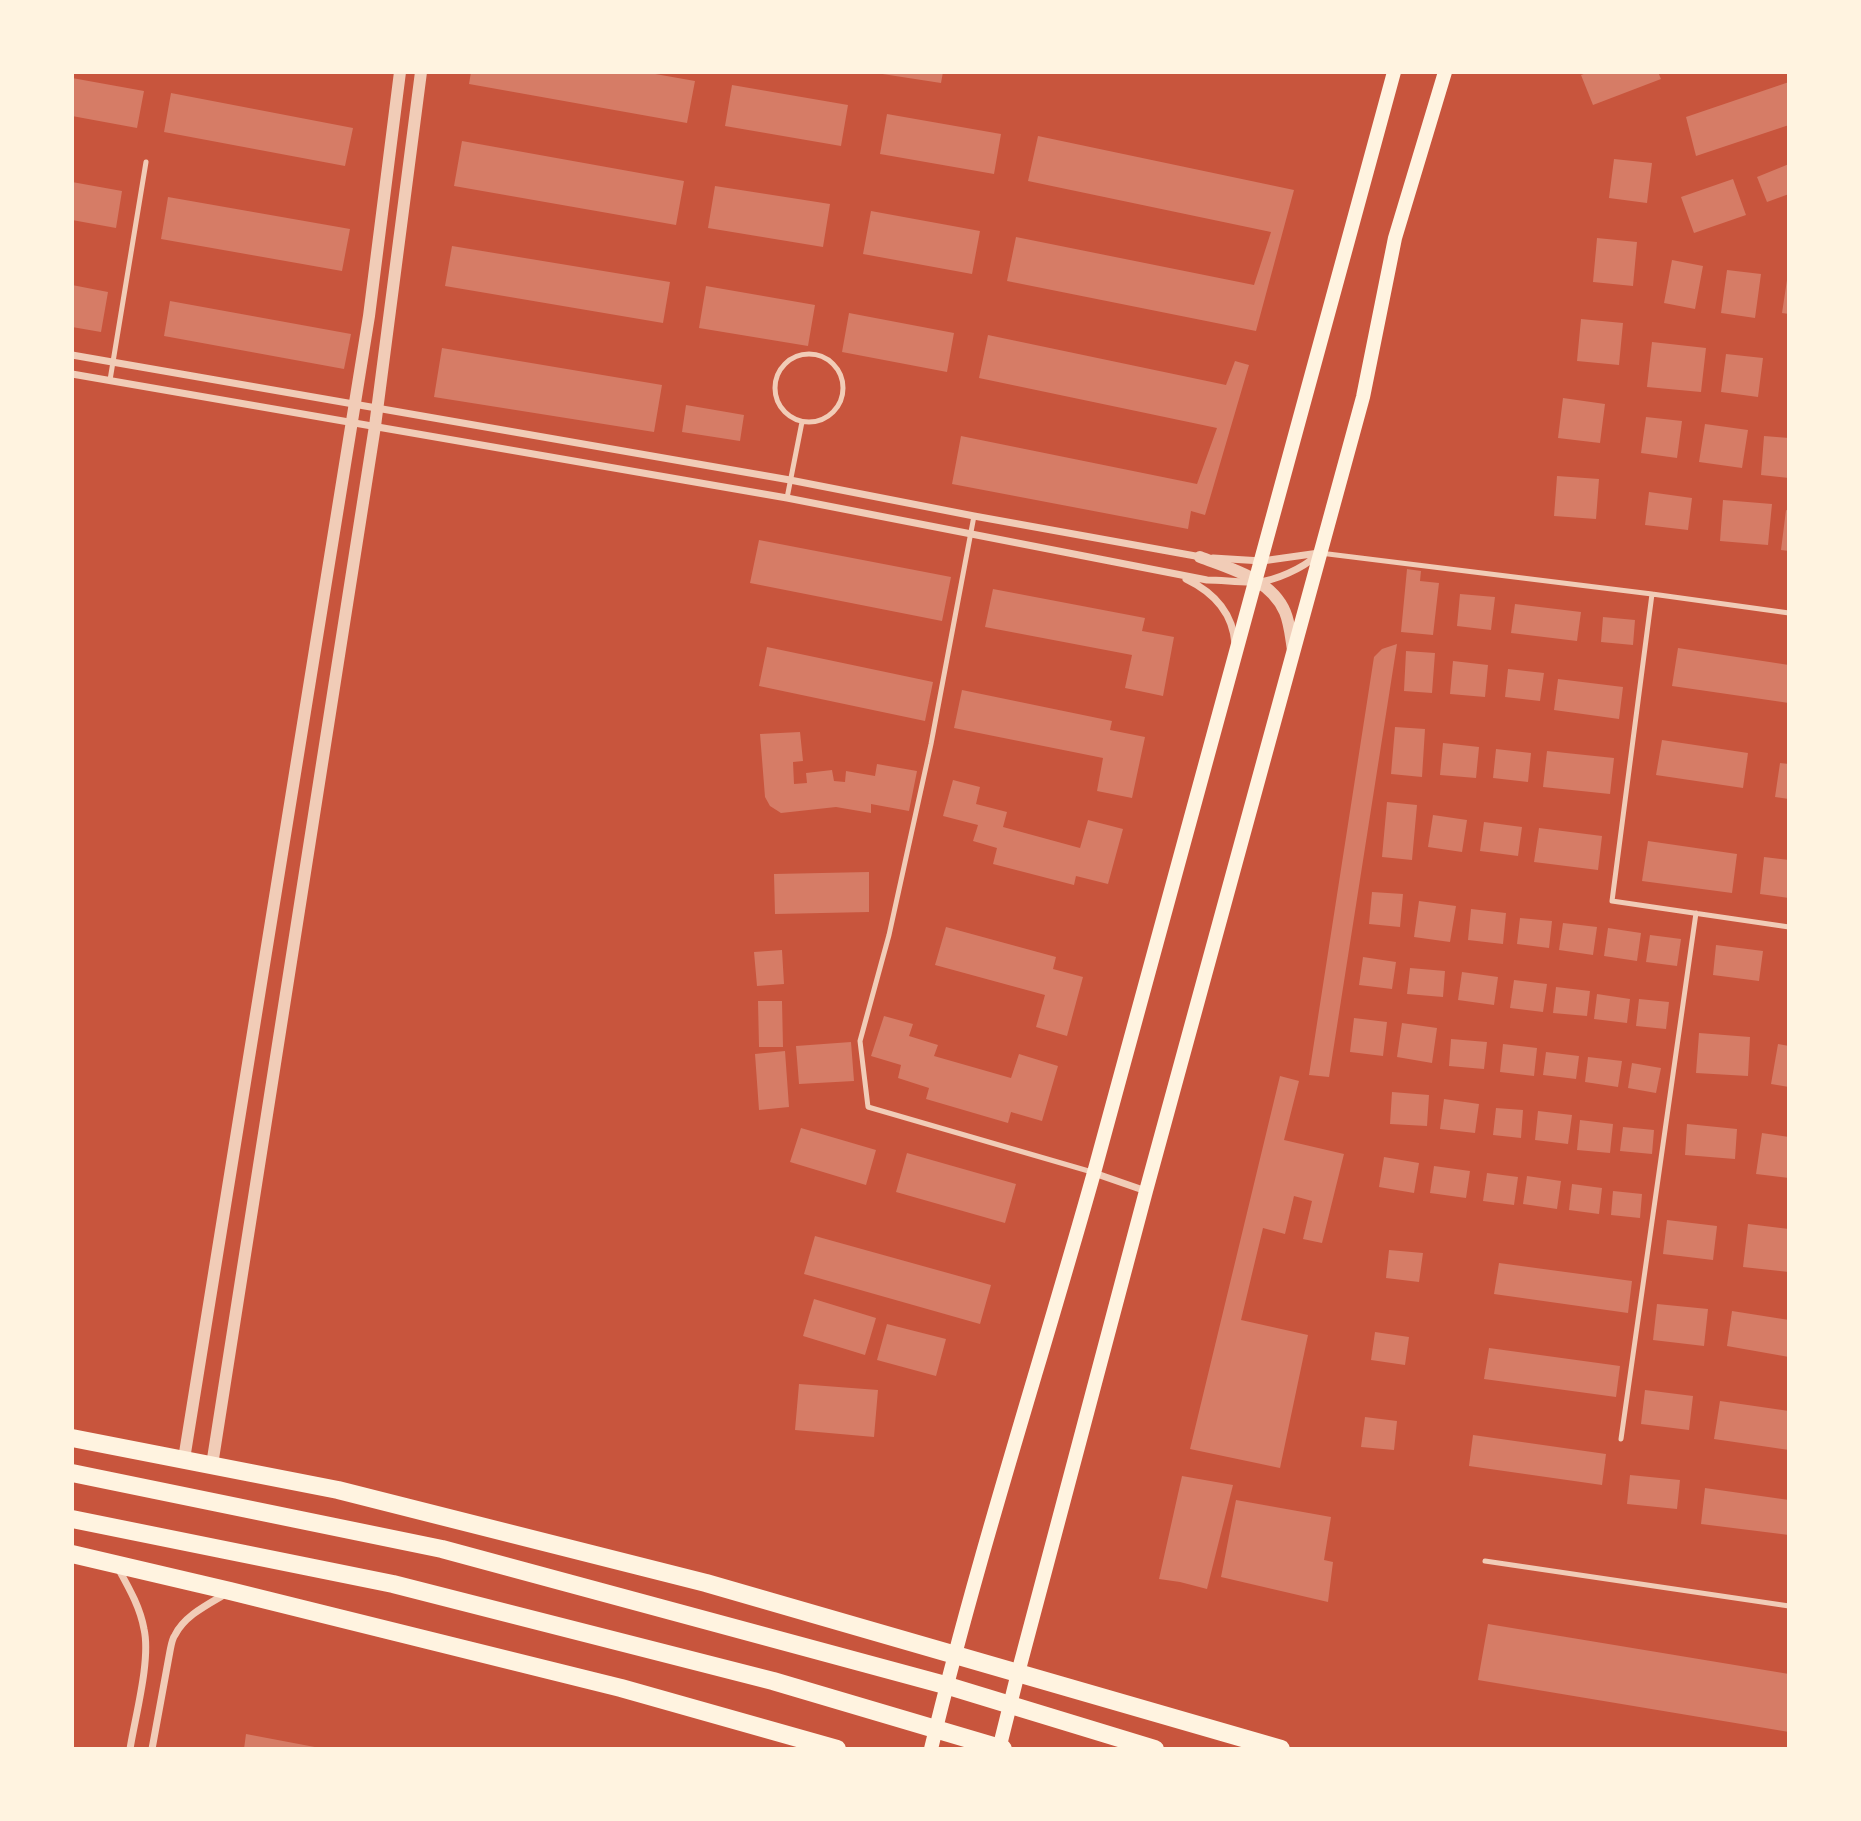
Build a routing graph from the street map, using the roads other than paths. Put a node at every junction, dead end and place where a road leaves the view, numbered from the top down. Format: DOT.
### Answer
graph roads {
  1 [pos="400,72"];
  2 [pos="421,72"];
  3 [pos="1394,72"];
  4 [pos="1444,72"];
  5 [pos="146,162"];
  6 [pos="72,355"];
  7 [pos="113,362"];
  8 [pos="72,374"];
  9 [pos="110,380"];
  10 [pos="355,403"];
  11 [pos="378,407"];
  12 [pos="352,422"];
  13 [pos="802,422"];
  14 [pos="375,426"];
  15 [pos="790,481"];
  16 [pos="787,498"];
  17 [pos="974,516"];
  18 [pos="970,533"];
  19 [pos="1320,553"];
  20 [pos="1200,557"];
  21 [pos="1262,561"];
  22 [pos="1176,575"];
  23 [pos="1258,582"];
  24 [pos="1652,594"];
  25 [pos="1789,613"];
  26 [pos="1293,654"];
  27 [pos="1237,659"];
  28 [pos="1696,913"];
  29 [pos="1789,927"];
  30 [pos="1094,1173"];
  31 [pos="1146,1191"];
  32 [pos="72,1438"];
  33 [pos="1622,1440"];
  34 [pos="184,1460"];
  35 [pos="212,1465"];
  36 [pos="72,1473"];
  37 [pos="72,1519"];
  38 [pos="72,1555"];
  39 [pos="1485,1561"];
  40 [pos="116,1565"];
  41 [pos="230,1591"];
  42 [pos="1789,1605"];
  43 [pos="954,1654"];
  44 [pos="1018,1673"];
  45 [pos="130,1749"];
  46 [pos="152,1749"];
  47 [pos="837,1749"];
  48 [pos="931,1749"];
  49 [pos="1001,1749"];
  50 [pos="1156,1749"];
  51 [pos="1281,1749"];
  1 -- 10 [label="street"];
  2 -- 11 [label="street"];
  3 -- 21 [label="main road"];
  4 -- 19 [label="main road"];
  5 -- 7 [label="lane"];
  6 -- 7 [label="street"];
  7 -- 9 [label="lane"];
  7 -- 10 [label="street"];
  8 -- 9 [label="street"];
  9 -- 12 [label="street"];
  10 -- 11 [label="street"];
  10 -- 12 [label="street"];
  11 -- 14 [label="street"];
  11 -- 15 [label="street"];
  12 -- 14 [label="street"];
  12 -- 34 [label="street"];
  13 -- 13 [label="lane"];
  13 -- 15 [label="lane"];
  14 -- 16 [label="street"];
  14 -- 35 [label="street"];
  15 -- 16 [label="lane"];
  15 -- 17 [label="street"];
  16 -- 18 [label="street"];
  17 -- 18 [label="lane"];
  17 -- 20 [label="street"];
  18 -- 22 [label="street"];
  18 -- 30 [label="lane"];
  19 -- 21 [label="street"];
  19 -- 23 [label="street"];
  19 -- 24 [label="lane"];
  19 -- 26 [label="main road"];
  20 -- 21 [label="street"];
  20 -- 23 [label="street"];
  21 -- 23 [label="main road"];
  22 -- 23 [label="street"];
  22 -- 27 [label="street"];
  23 -- 26 [label="street"];
  23 -- 27 [label="main road"];
  24 -- 25 [label="lane"];
  24 -- 28 [label="lane"];
  26 -- 31 [label="main road"];
  27 -- 30 [label="main road"];
  28 -- 29 [label="lane"];
  28 -- 33 [label="lane"];
  30 -- 31 [label="street"];
  30 -- 43 [label="main road"];
  31 -- 44 [label="main road"];
  32 -- 34 [label="main road"];
  34 -- 35 [label="main road"];
  35 -- 43 [label="main road"];
  36 -- 50 [label="main road"];
  37 -- 49 [label="main road"];
  38 -- 40 [label="main road"];
  39 -- 42 [label="lane"];
  40 -- 41 [label="main road"];
  40 -- 45 [label="street"];
  41 -- 46 [label="street"];
  41 -- 47 [label="main road"];
  43 -- 44 [label="main road"];
  43 -- 48 [label="main road"];
  44 -- 49 [label="main road"];
  44 -- 51 [label="main road"];
}
